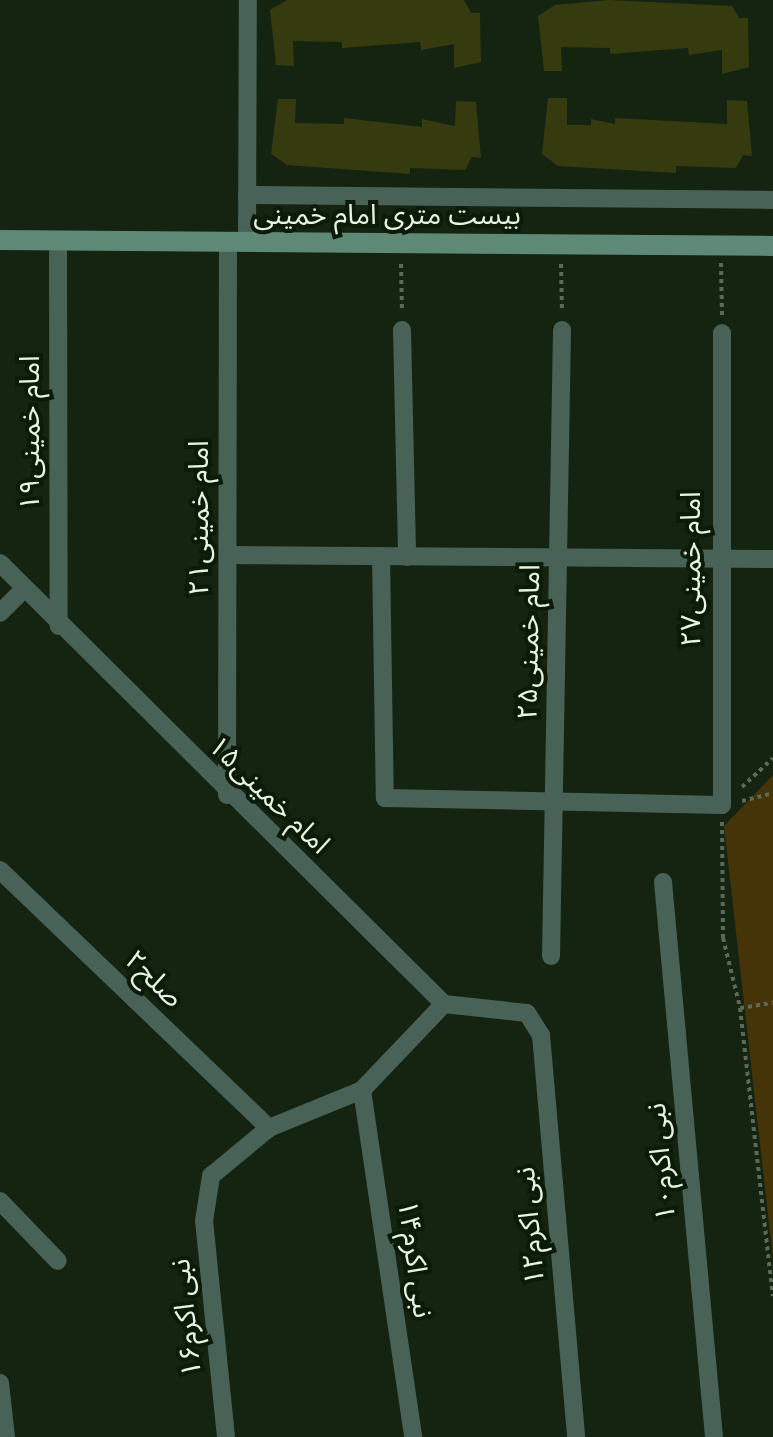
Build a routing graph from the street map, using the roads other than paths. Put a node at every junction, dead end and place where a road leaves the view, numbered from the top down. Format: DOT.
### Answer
graph roads {
  1 [pos="248,0"];
  2 [pos="247,195"];
  3 [pos="773,200"];
  4 [pos="0,240"];
  5 [pos="58,241"];
  6 [pos="237,242"];
  7 [pos="773,246"];
  8 [pos="402,330"];
  9 [pos="562,330"];
  10 [pos="722,333"];
  11 [pos="227,555"];
  12 [pos="381,556"];
  13 [pos="407,557"];
  14 [pos="558,558"];
  15 [pos="718,559"];
  16 [pos="773,559"];
  17 [pos="0,563"];
  18 [pos="23,590"];
  19 [pos="0,613"];
  20 [pos="59,626"];
  21 [pos="227,795"];
  22 [pos="554,799"];
  23 [pos="0,870"];
  24 [pos="663,882"];
  25 [pos="551,956"];
  26 [pos="444,1004"];
  27 [pos="362,1090"];
  28 [pos="269,1128"];
  29 [pos="0,1201"];
  30 [pos="58,1261"];
  31 [pos="0,1383"];
  32 [pos="6,1437"];
  33 [pos="226,1437"];
  34 [pos="413,1437"];
  35 [pos="576,1437"];
  36 [pos="714,1437"];
  1 -- 2 [label="street, امام خمینی۲۱"];
  2 -- 3 [label="street"];
  2 -- 6 [label="street, امام خمینی۲۱"];
  4 -- 5 [label="main road, بیست متری امام خمینی"];
  5 -- 6 [label="main road, بیست متری امام خمینی"];
  5 -- 20 [label="street, امام خمینی۱۹"];
  6 -- 7 [label="main road, بیست متری امام خمینی"];
  6 -- 11 [label="street, امام خمینی۲۱"];
  8 -- 13 [label="street"];
  9 -- 14 [label="street, امام خمینی۲۵"];
  10 -- 15 [label="street, امام خمینی۲۷"];
  11 -- 12 [label="street"];
  11 -- 21 [label="street, امام خمینی۲۱"];
  12 -- 13 [label="street"];
  12 -- 22 [label="street"];
  13 -- 14 [label="street"];
  14 -- 15 [label="street"];
  14 -- 22 [label="street, امام خمینی۲۵"];
  15 -- 16 [label="street"];
  15 -- 22 [label="street, امام خمینی۲۷"];
  17 -- 18 [label="street, ۱۵امام خمینی"];
  18 -- 19 [label="street"];
  18 -- 20 [label="street, ۱۵امام خمینی"];
  20 -- 21 [label="street, ۱۵امام خمینی"];
  21 -- 26 [label="street, ۱۵امام خمینی"];
  22 -- 25 [label="street, امام خمینی۲۵"];
  23 -- 28 [label="street, صلح۲"];
  24 -- 36 [label="street, نبی اکرم۱۰"];
  26 -- 27 [label="street"];
  26 -- 35 [label="street, نبی اکرم۱۲"];
  27 -- 28 [label="street"];
  27 -- 34 [label="street, نبی اکرم۱۴"];
  28 -- 33 [label="street, نبی اکرم۱۶"];
  29 -- 30 [label="street"];
  31 -- 32 [label="street"];
}
